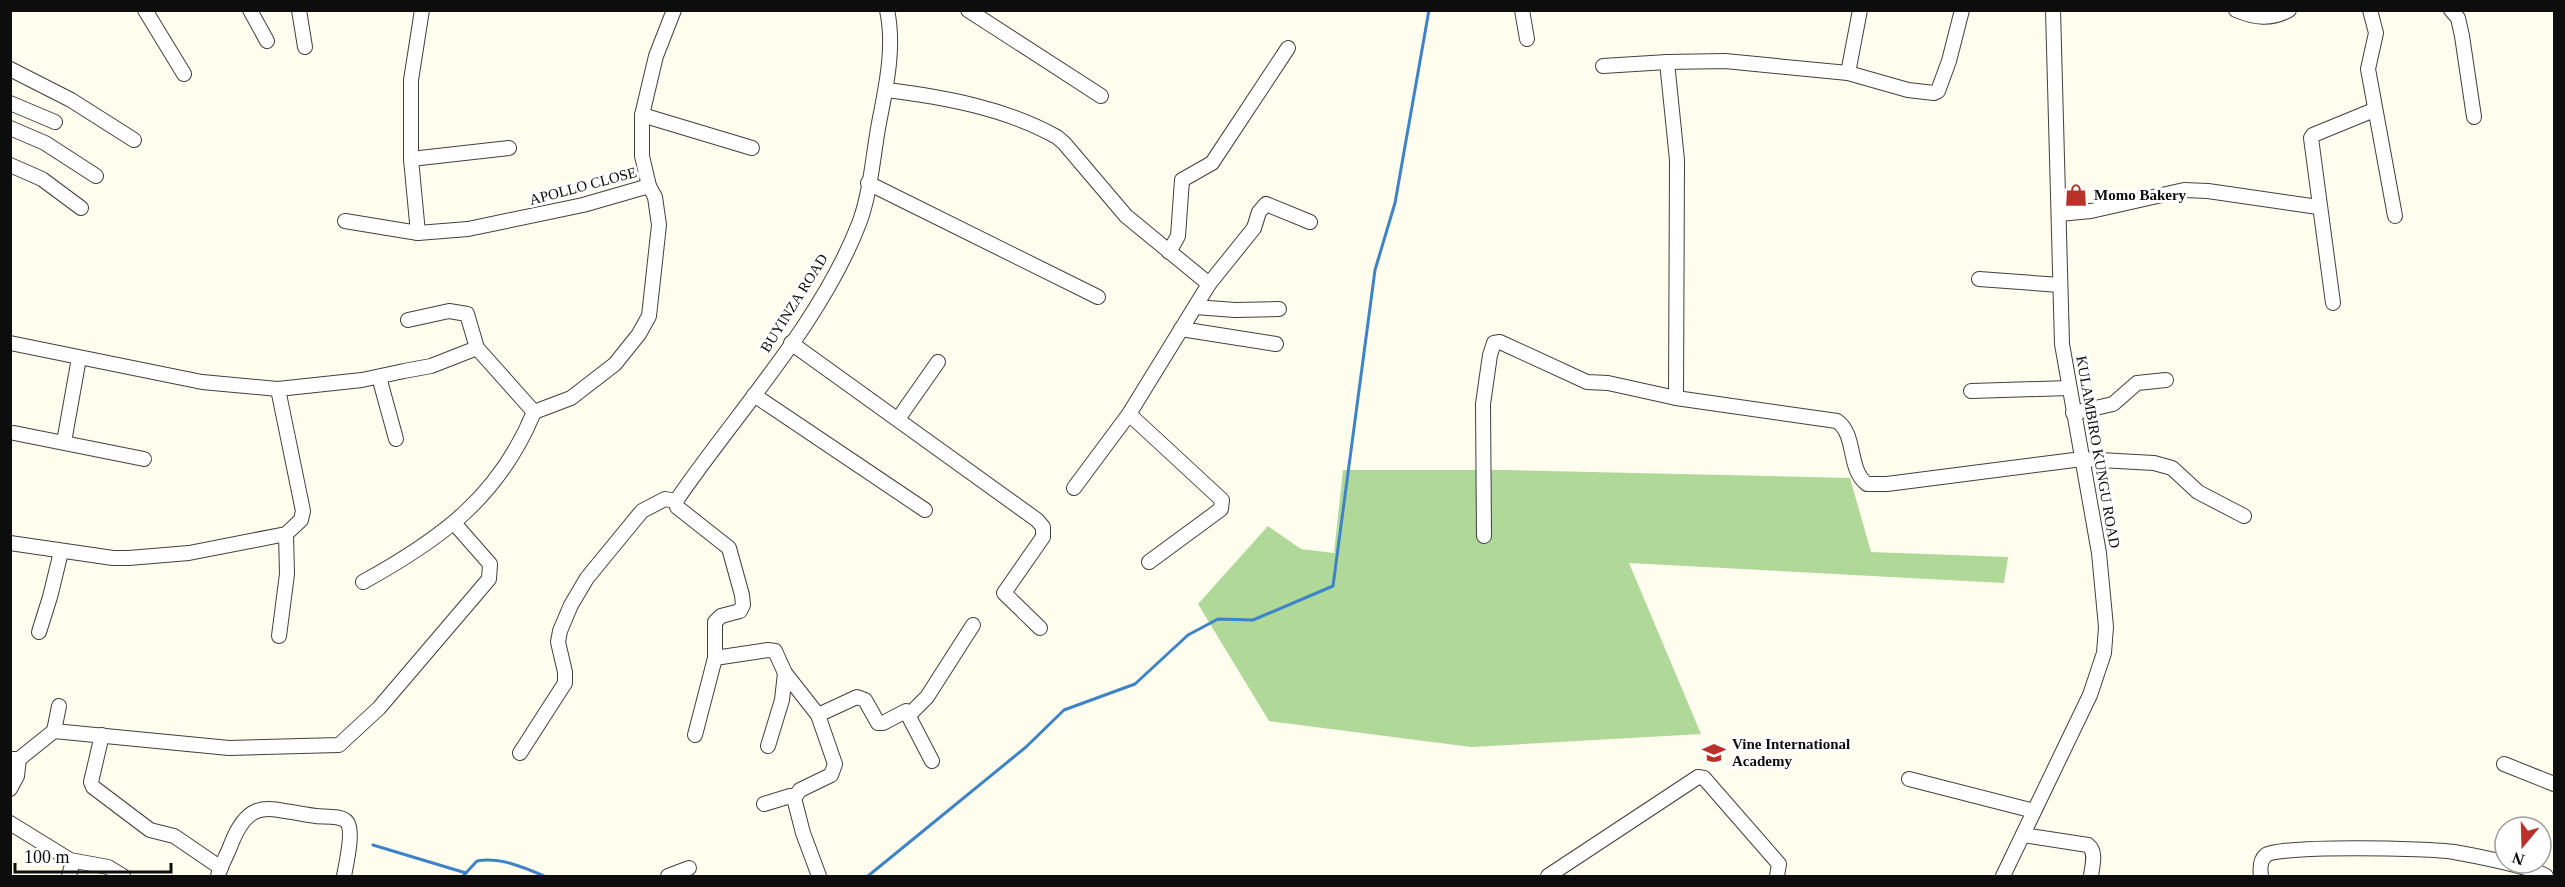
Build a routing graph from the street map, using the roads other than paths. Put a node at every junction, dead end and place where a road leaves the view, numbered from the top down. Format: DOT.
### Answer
graph roads {
  1 [pos="145,10"];
  2 [pos="250,10"];
  3 [pos="299,10"];
  4 [pos="422,10"];
  5 [pos="674,10"];
  6 [pos="887,10"];
  7 [pos="968,10"];
  8 [pos="1522,10"];
  9 [pos="1962,10"];
  10 [pos="2053,10"];
  11 [pos="2236,10"];
  12 [pos="2289,10"];
  13 [pos="2370,10"];
  14 [pos="2451,10"];
  15 [pos="1858,12"];
  16 [pos="1527,39"];
  17 [pos="267,41"];
  18 [pos="305,47"];
  19 [pos="1288,48"];
  20 [pos="1667,62"];
  21 [pos="1604,66"];
  22 [pos="10,69"];
  23 [pos="184,74"];
  24 [pos="1848,74"];
  25 [pos="886,90"];
  26 [pos="1101,96"];
  27 [pos="10,103"];
  28 [pos="2374,110"];
  29 [pos="642,114"];
  30 [pos="2474,117"];
  31 [pos="55,122"];
  32 [pos="10,128"];
  33 [pos="134,140"];
  34 [pos="509,148"];
  35 [pos="752,148"];
  36 [pos="411,159"];
  37 [pos="10,165"];
  38 [pos="96,176"];
  39 [pos="868,183"];
  40 [pos="650,186"];
  41 [pos="2318,207"];
  42 [pos="81,208"];
  43 [pos="2059,214"];
  44 [pos="2395,216"];
  45 [pos="345,221"];
  46 [pos="1310,222"];
  47 [pos="418,233"];
  48 [pos="1169,252"];
  49 [pos="1979,279"];
  50 [pos="2060,285"];
  51 [pos="1202,295"];
  52 [pos="1098,297"];
  53 [pos="2333,303"];
  54 [pos="1279,309"];
  55 [pos="408,320"];
  56 [pos="1181,329"];
  57 [pos="10,343"];
  58 [pos="791,343"];
  59 [pos="1276,344"];
  60 [pos="477,348"];
  61 [pos="79,358"];
  62 [pos="938,362"];
  63 [pos="379,376"];
  64 [pos="2166,380"];
  65 [pos="2069,388"];
  66 [pos="278,389"];
  67 [pos="1971,391"];
  68 [pos="754,395"];
  69 [pos="1676,398"];
  70 [pos="534,412"];
  71 [pos="2073,413"];
  72 [pos="1129,414"];
  73 [pos="898,419"];
  74 [pos="14,433"];
  75 [pos="396,439"];
  76 [pos="64,442"];
  77 [pos="144,459"];
  78 [pos="2082,459"];
  79 [pos="1074,488"];
  80 [pos="676,501"];
  81 [pos="925,510"];
  82 [pos="2244,516"];
  83 [pos="454,523"];
  84 [pos="286,534"];
  85 [pos="1484,536"];
  86 [pos="1042,537"];
  87 [pos="10,543"];
  88 [pos="1054,547"];
  89 [pos="61,552"];
  90 [pos="1149,562"];
  91 [pos="363,582"];
  92 [pos="973,625"];
  93 [pos="1040,628"];
  94 [pos="39,632"];
  95 [pos="279,636"];
  96 [pos="715,658"];
  97 [pos="785,673"];
  98 [pos="59,706"];
  99 [pos="909,714"];
  100 [pos="818,715"];
  101 [pos="54,731"];
  102 [pos="102,735"];
  103 [pos="695,735"];
  104 [pos="768,746"];
  105 [pos="520,753"];
  106 [pos="15,759"];
  107 [pos="932,761"];
  108 [pos="2504,764"];
  109 [pos="1910,779"];
  110 [pos="2554,784"];
  111 [pos="10,789"];
  112 [pos="795,801"];
  113 [pos="764,804"];
  114 [pos="2034,811"];
  115 [pos="10,823"];
  116 [pos="2023,835"];
  117 [pos="73,861"];
  118 [pos="688,868"];
  119 [pos="219,872"];
  120 [pos="69,876"];
  121 [pos="123,876"];
  122 [pos="344,876"];
  123 [pos="668,876"];
  124 [pos="819,876"];
  125 [pos="1548,876"];
  126 [pos="1777,876"];
  127 [pos="2003,876"];
  128 [pos="2091,876"];
  129 [pos="2261,876"];
  130 [pos="2547,876"];
  1 -- 23 [label="street"];
  2 -- 17 [label="street"];
  3 -- 18 [label="street"];
  4 -- 36 [label="street"];
  5 -- 29 [label="street, APOLLO CLOSE"];
  6 -- 25 [label="street, BUYINZA ROAD"];
  7 -- 26 [label="street"];
  8 -- 16 [label="street"];
  9 -- 24 [label="street"];
  10 -- 43 [label="street, KULAMBIRO KUNGU ROAD"];
  11 -- 12 [label="street"];
  13 -- 28 [label="street"];
  14 -- 30 [label="street"];
  15 -- 24 [label="street"];
  19 -- 48 [label="street"];
  20 -- 21 [label="street"];
  20 -- 24 [label="street"];
  20 -- 69 [label="street"];
  22 -- 33 [label="street"];
  25 -- 39 [label="street, BUYINZA ROAD"];
  25 -- 48 [label="street"];
  27 -- 31 [label="street"];
  28 -- 41 [label="street"];
  28 -- 44 [label="street"];
  29 -- 35 [label="street"];
  29 -- 40 [label="street, APOLLO CLOSE"];
  32 -- 38 [label="street"];
  34 -- 36 [label="street"];
  36 -- 47 [label="street"];
  37 -- 42 [label="street"];
  39 -- 52 [label="street"];
  39 -- 58 [label="street, BUYINZA ROAD"];
  40 -- 47 [label="street, APOLLO CLOSE"];
  40 -- 70 [label="street"];
  41 -- 43 [label="street"];
  41 -- 53 [label="street"];
  43 -- 50 [label="street, KULAMBIRO KUNGU ROAD"];
  45 -- 47 [label="street, APOLLO CLOSE"];
  46 -- 51 [label="street"];
  48 -- 51 [label="street"];
  49 -- 50 [label="street"];
  50 -- 65 [label="street, KULAMBIRO KUNGU ROAD"];
  51 -- 54 [label="street"];
  51 -- 56 [label="street"];
  55 -- 60 [label="street"];
  56 -- 59 [label="street"];
  56 -- 72 [label="street"];
  57 -- 61 [label="street"];
  58 -- 68 [label="street, BUYINZA ROAD"];
  58 -- 73 [label="street"];
  60 -- 63 [label="street"];
  60 -- 70 [label="street"];
  61 -- 66 [label="street"];
  61 -- 76 [label="street"];
  62 -- 73 [label="street"];
  63 -- 66 [label="street"];
  63 -- 75 [label="street"];
  64 -- 71 [label="street"];
  65 -- 67 [label="street"];
  65 -- 71 [label="street, KULAMBIRO KUNGU ROAD"];
  66 -- 84 [label="street"];
  68 -- 80 [label="street, BUYINZA ROAD"];
  68 -- 81 [label="street"];
  69 -- 78 [label="street"];
  69 -- 85 [label="street"];
  70 -- 83 [label="street"];
  71 -- 78 [label="street, KULAMBIRO KUNGU ROAD"];
  72 -- 79 [label="street"];
  72 -- 90 [label="street"];
  73 -- 86 [label="street"];
  74 -- 76 [label="street"];
  76 -- 77 [label="street"];
  78 -- 82 [label="street"];
  78 -- 114 [label="street, KULAMBIRO KUNGU ROAD"];
  80 -- 96 [label="street"];
  80 -- 105 [label="street"];
  83 -- 91 [label="street"];
  83 -- 102 [label="street"];
  84 -- 89 [label="street"];
  84 -- 95 [label="street"];
  86 -- 88 [label="street"];
  86 -- 93 [label="street"];
  87 -- 89 [label="street"];
  89 -- 94 [label="street"];
  92 -- 99 [label="street"];
  96 -- 97 [label="street"];
  96 -- 103 [label="street"];
  97 -- 100 [label="street"];
  97 -- 104 [label="street"];
  98 -- 101 [label="street"];
  99 -- 100 [label="street"];
  99 -- 107 [label="street"];
  100 -- 112 [label="street"];
  101 -- 102 [label="street"];
  101 -- 106 [label="street"];
  102 -- 119 [label="street"];
  106 -- 111 [label="street"];
  108 -- 110 [label="street"];
  109 -- 114 [label="street"];
  112 -- 113 [label="street"];
  112 -- 124 [label="street"];
  114 -- 116 [label="street, KULAMBIRO KUNGU ROAD"];
  115 -- 117 [label="street"];
  116 -- 127 [label="street, KULAMBIRO KUNGU ROAD"];
  116 -- 128 [label="street"];
  117 -- 120 [label="street"];
  117 -- 121 [label="street"];
  118 -- 123 [label="street"];
  119 -- 122 [label="street"];
  125 -- 126 [label="street"];
  129 -- 130 [label="street"];
}
